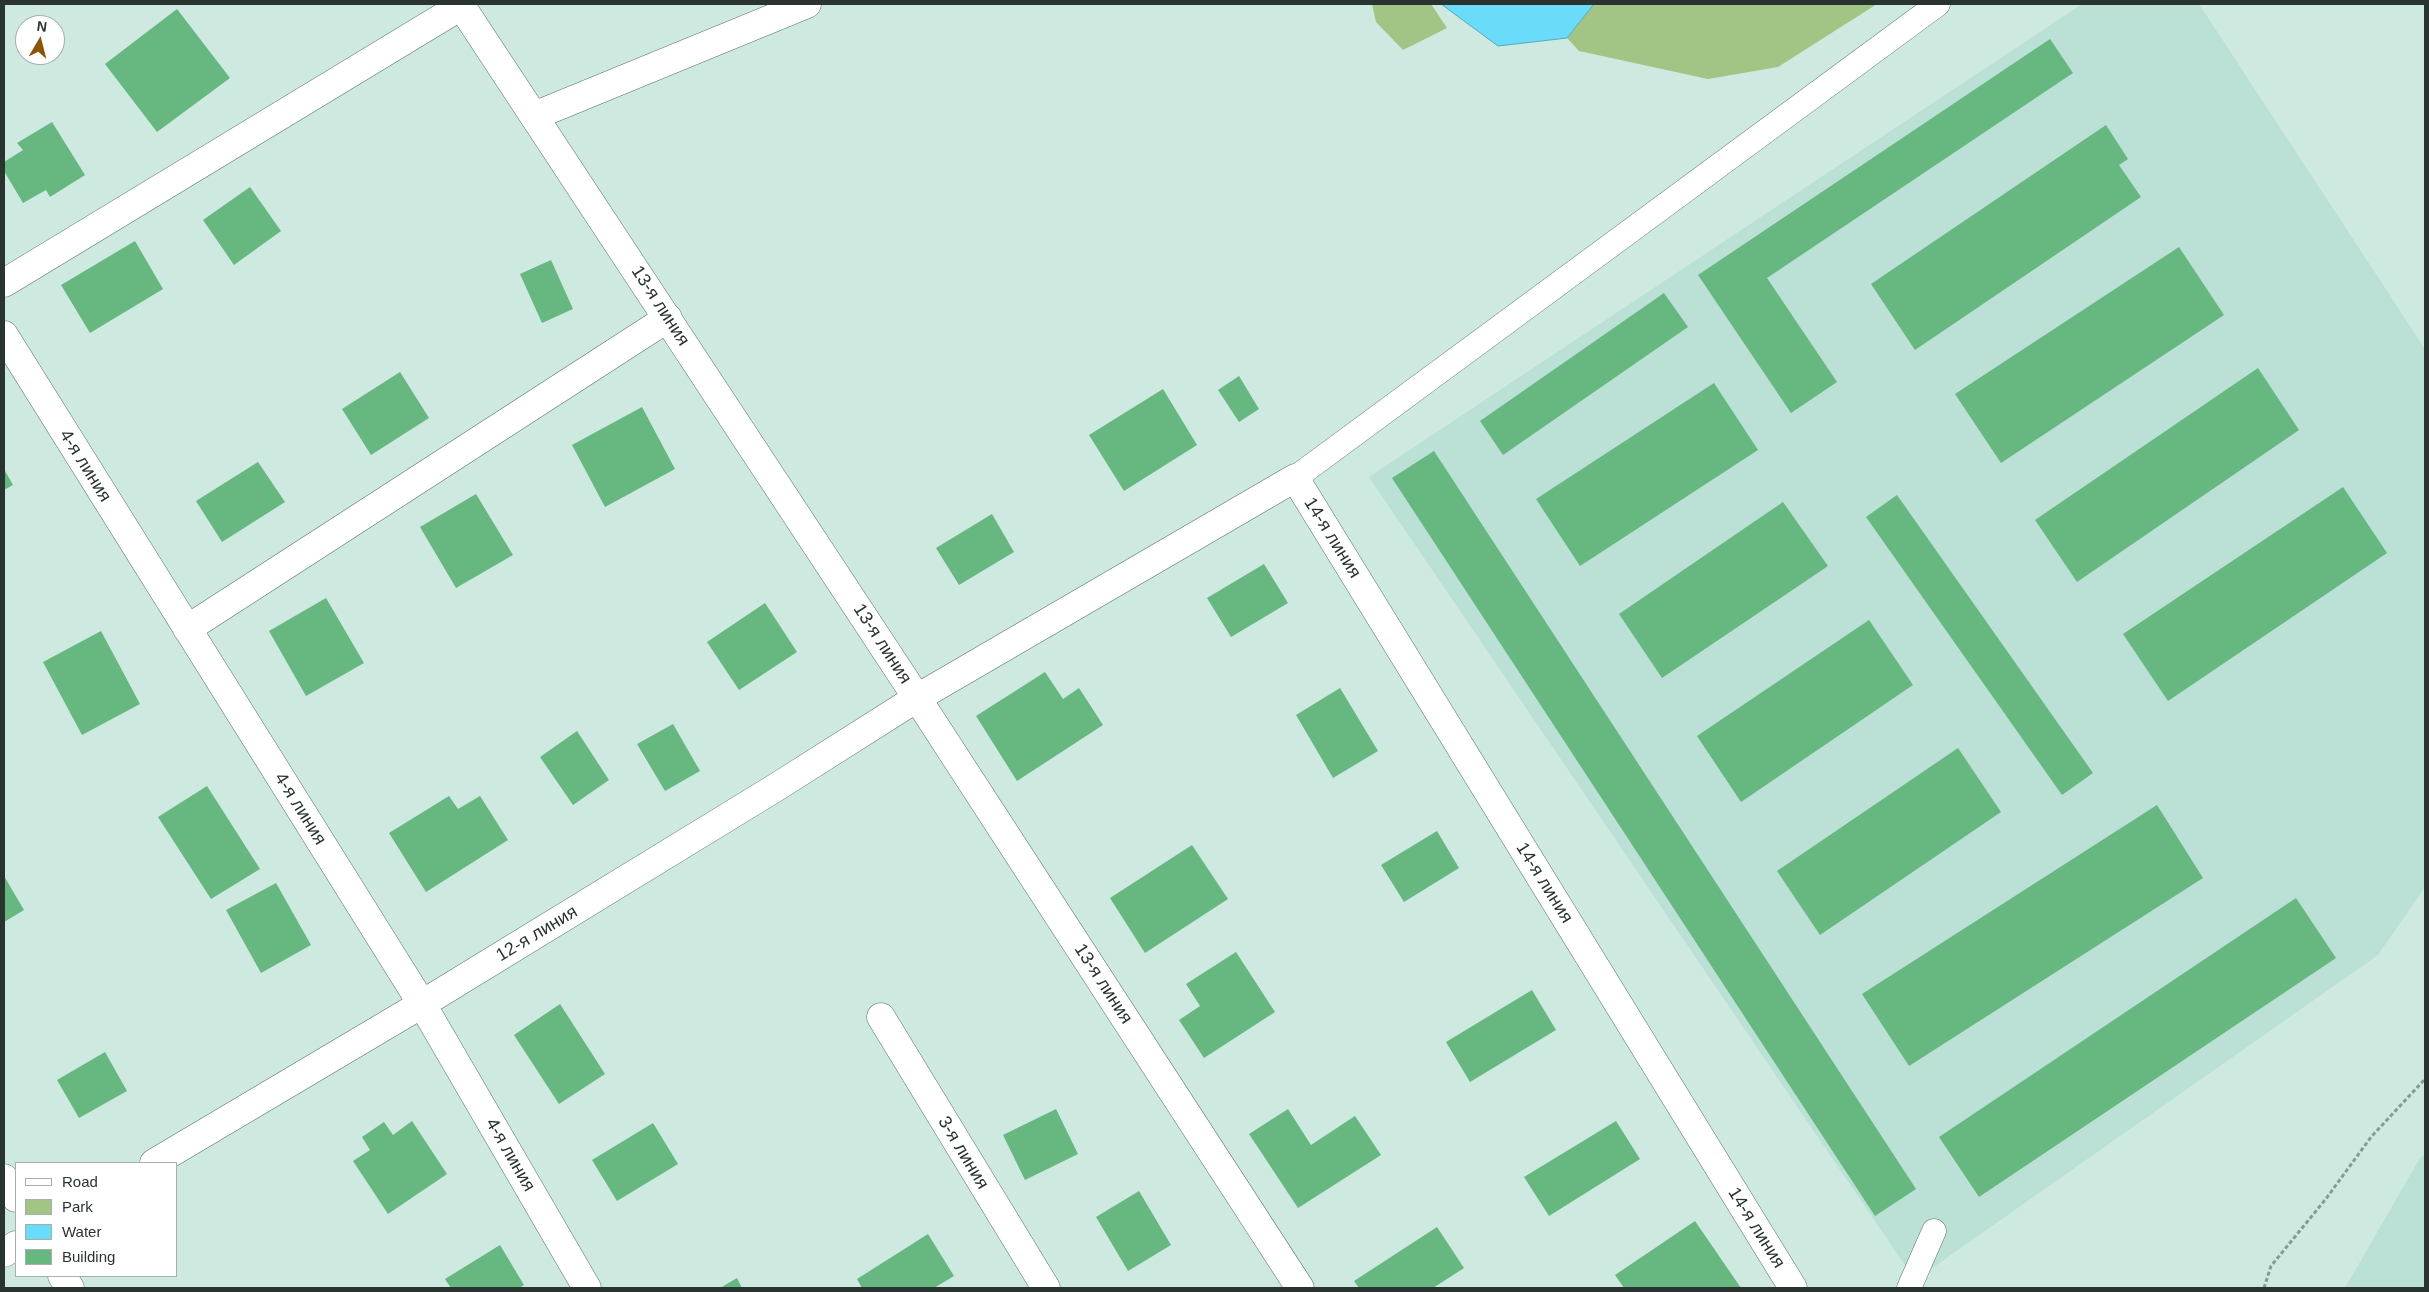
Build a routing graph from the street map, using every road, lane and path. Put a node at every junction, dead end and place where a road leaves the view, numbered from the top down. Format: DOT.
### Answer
graph roads {
  1 [pos="807,4"];
  2 [pos="1938,4"];
  3 [pos="460,5"];
  4 [pos="534,116"];
  5 [pos="4,283"];
  6 [pos="668,318"];
  7 [pos="4,336"];
  8 [pos="1294,478"];
  9 [pos="187,629"];
  10 [pos="917,698"];
  11 [pos="422,1004"];
  12 [pos="881,1017"];
  13 [pos="2425,1079"];
  14 [pos="156,1162"];
  15 [pos="4,1178"];
  16 [pos="15,1196"];
  17 [pos="1934,1232"];
  18 [pos="15,1246"];
  19 [pos="4,1253"];
  20 [pos="63,1277"];
  21 [pos="70,1288"];
  22 [pos="587,1288"];
  23 [pos="1046,1288"];
  24 [pos="1300,1288"];
  25 [pos="1793,1288"];
  26 [pos="1907,1288"];
  27 [pos="2264,1288"];
  1 -- 4 [label="street"];
  2 -- 8 [label="lane"];
  3 -- 4 [label="street, 13-я линия"];
  3 -- 5 [label="street"];
  4 -- 6 [label="street, 13-я линия"];
  6 -- 9 [label="street"];
  6 -- 10 [label="street, 13-я линия"];
  7 -- 9 [label="street, 4-я линия"];
  8 -- 10 [label="street, 12-я линия"];
  8 -- 25 [label="street, 14-я линия"];
  9 -- 11 [label="street, 4-я линия"];
  10 -- 11 [label="street, 12-я линия"];
  10 -- 24 [label="street, 13-я линия"];
  11 -- 14 [label="street, 12-я линия"];
  11 -- 22 [label="street, 4-я линия"];
  12 -- 23 [label="street, 3-я линия"];
  13 -- 27 [label="path"];
  15 -- 16 [label="street"];
  17 -- 26 [label="lane"];
  18 -- 19 [label="street"];
  20 -- 21 [label="street"];
}
